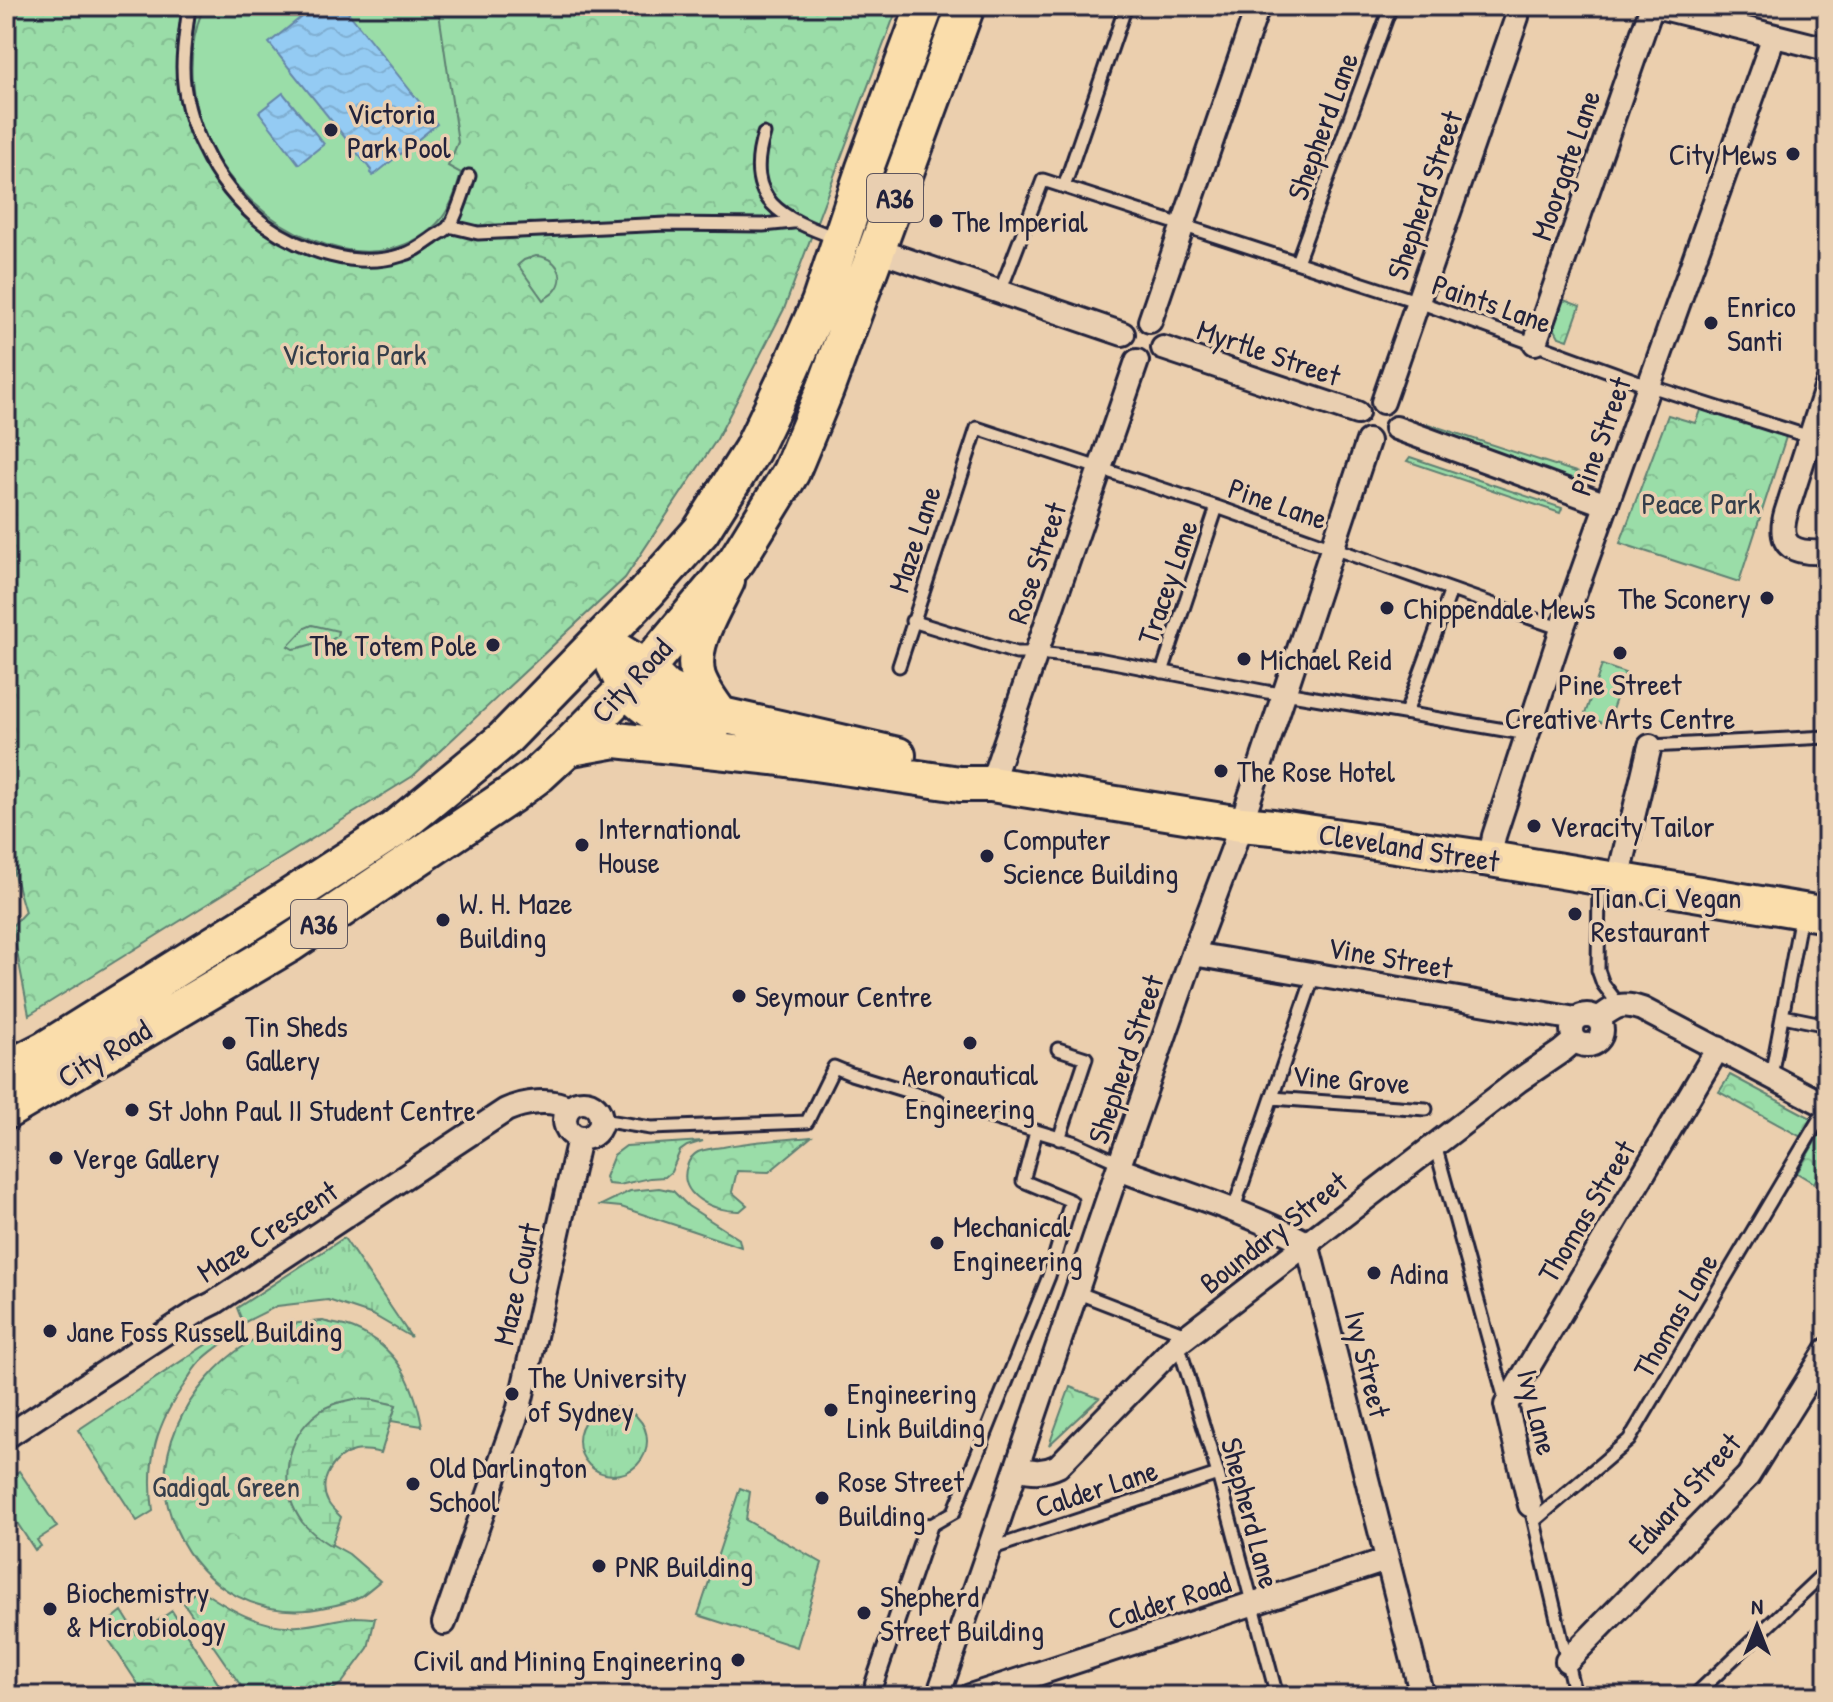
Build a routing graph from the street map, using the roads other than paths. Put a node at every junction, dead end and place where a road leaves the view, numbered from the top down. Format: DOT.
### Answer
graph roads {
  1 [pos="189,6"];
  2 [pos="925,6"];
  3 [pos="966,6"];
  4 [pos="1126,6"];
  5 [pos="1258,6"];
  6 [pos="1391,6"];
  7 [pos="1518,6"];
  8 [pos="1654,6"];
  9 [pos="1738,16"];
  10 [pos="1774,36"];
  11 [pos="1827,49"];
  12 [pos="764,134"];
  13 [pos="469,176"];
  14 [pos="1064,187"];
  15 [pos="793,222"];
  16 [pos="1182,225"];
  17 [pos="449,226"];
  18 [pos="841,240"];
  19 [pos="877,250"];
  20 [pos="1297,262"];
  21 [pos="1000,292"];
  22 [pos="1419,302"];
  23 [pos="1150,321"];
  24 [pos="1123,334"];
  25 [pos="1535,343"];
  26 [pos="1163,348"];
  27 [pos="1137,361"];
  28 [pos="1827,385"];
  29 [pos="1650,386"];
  30 [pos="1383,402"];
  31 [pos="1357,413"];
  32 [pos="977,428"];
  33 [pos="1396,428"];
  34 [pos="1810,437"];
  35 [pos="1368,441"];
  36 [pos="1100,469"];
  37 [pos="1607,505"];
  38 [pos="1217,507"];
  39 [pos="1333,548"];
  40 [pos="1827,552"];
  41 [pos="737,560"];
  42 [pos="1451,590"];
  43 [pos="912,621"];
  44 [pos="1562,629"];
  45 [pos="601,640"];
  46 [pos="1037,653"];
  47 [pos="899,666"];
  48 [pos="1162,672"];
  49 [pos="636,678"];
  50 [pos="1284,693"];
  51 [pos="1406,713"];
  52 [pos="722,715"];
  53 [pos="1528,734"];
  54 [pos="1827,737"];
  55 [pos="1650,746"];
  56 [pos="566,749"];
  57 [pos="773,757"];
  58 [pos="991,784"];
  59 [pos="1241,824"];
  60 [pos="1490,859"];
  61 [pos="1608,878"];
  62 [pos="1814,913"];
  63 [pos="1193,954"];
  64 [pos="1314,975"];
  65 [pos="1619,1005"];
  66 [pos="1783,1016"];
  67 [pos="1827,1025"];
  68 [pos="1583,1026"];
  69 [pos="1718,1048"];
  70 [pos="1058,1049"];
  71 [pos="1771,1076"];
  72 [pos="15,1080"];
  73 [pos="1272,1098"];
  74 [pos="939,1101"];
  75 [pos="1827,1106"];
  76 [pos="569,1108"];
  77 [pos="1426,1109"];
  78 [pos="983,1115"];
  79 [pos="601,1120"];
  80 [pos="1036,1132"];
  81 [pos="579,1138"];
  82 [pos="1059,1139"];
  83 [pos="1435,1145"];
  84 [pos="1119,1166"];
  85 [pos="1233,1211"];
  86 [pos="1307,1243"];
  87 [pos="1076,1292"];
  88 [pos="1183,1340"];
  89 [pos="1827,1350"];
  90 [pos="1506,1405"];
  91 [pos="6,1437"];
  92 [pos="1017,1468"];
  93 [pos="1218,1474"];
  94 [pos="1532,1513"];
  95 [pos="928,1527"];
  96 [pos="989,1549"];
  97 [pos="1386,1560"];
  98 [pos="1827,1570"];
  99 [pos="1251,1605"];
  100 [pos="444,1623"];
  101 [pos="1567,1661"];
  102 [pos="874,1684"];
  103 [pos="938,1696"];
  104 [pos="970,1696"];
  105 [pos="1277,1696"];
  106 [pos="1422,1696"];
  107 [pos="1575,1696"];
  108 [pos="1694,1696"];
  1 -- 17 [label="lane"];
  2 -- 18 [label="highway, City Road / A36"];
  3 -- 19 [label="highway, City Road / A36"];
  4 -- 14 [label="lane"];
  5 -- 16 [label="street"];
  6 -- 20 [label="lane, Shepherd Lane"];
  7 -- 22 [label="street, Shepherd Street"];
  8 -- 9 [label="street"];
  8 -- 25 [label="street, Moorgate Lane"];
  9 -- 10 [label="street"];
  10 -- 11 [label="street"];
  10 -- 29 [label="street, Pine Street"];
  12 -- 15 [label="lane"];
  13 -- 17 [label="lane"];
  14 -- 16 [label="lane, Paints Lane"];
  14 -- 21 [label="lane"];
  15 -- 17 [label="lane"];
  15 -- 18 [label="lane"];
  16 -- 20 [label="lane, Paints Lane"];
  16 -- 23 [label="street"];
  18 -- 45 [label="highway, City Road / A36"];
  19 -- 21 [label="street"];
  19 -- 41 [label="highway, City Road / A36"];
  20 -- 22 [label="lane, Paints Lane"];
  21 -- 24 [label="street"];
  22 -- 25 [label="lane, Paints Lane"];
  22 -- 30 [label="street, Shepherd Street"];
  23 -- 24 [label="street"];
  23 -- 26 [label="street"];
  24 -- 27 [label="street"];
  25 -- 29 [label="lane, Paints Lane"];
  26 -- 27 [label="street"];
  26 -- 31 [label="street, Myrtle Street"];
  27 -- 36 [label="street, Rose Street"];
  28 -- 34 [label="street"];
  29 -- 34 [label="lane, Paints Lane"];
  29 -- 37 [label="street, Pine Street"];
  30 -- 31 [label="street"];
  30 -- 33 [label="street"];
  31 -- 35 [label="street"];
  32 -- 36 [label="lane, Pine Lane"];
  32 -- 43 [label="lane, Maze Lane"];
  33 -- 35 [label="street"];
  33 -- 37 [label="street"];
  34 -- 40 [label="street"];
  35 -- 39 [label="street, Shepherd Street"];
  36 -- 38 [label="lane, Pine Lane"];
  36 -- 46 [label="street, Rose Street"];
  37 -- 44 [label="street, Pine Street"];
  38 -- 39 [label="lane, Pine Lane"];
  38 -- 48 [label="lane, Tracey Lane"];
  39 -- 42 [label="lane, Pine Lane"];
  39 -- 50 [label="street, Shepherd Street"];
  41 -- 49 [label="highway, City Road / A36"];
  41 -- 52 [label="main road"];
  42 -- 44 [label="lane, Pine Lane"];
  42 -- 51 [label="lane"];
  43 -- 46 [label="lane"];
  43 -- 47 [label="lane, Maze Lane"];
  44 -- 53 [label="street, Pine Street"];
  45 -- 49 [label="main road, Cleveland Street"];
  45 -- 72 [label="highway, City Road / A36"];
  46 -- 48 [label="lane"];
  46 -- 58 [label="street, Rose Street"];
  48 -- 50 [label="lane"];
  49 -- 52 [label="main road, Cleveland Street"];
  49 -- 56 [label="highway, City Road / A36"];
  49 -- 57 [label="main road, Cleveland Street"];
  50 -- 51 [label="lane"];
  50 -- 59 [label="street, Shepherd Street"];
  51 -- 53 [label="lane"];
  52 -- 58 [label="main road, Cleveland Street"];
  53 -- 60 [label="street, Pine Street"];
  54 -- 55 [label="lane"];
  55 -- 61 [label="street"];
  56 -- 57 [label="main road, Cleveland Street"];
  56 -- 72 [label="highway, City Road / A36"];
  57 -- 58 [label="main road, Cleveland Street"];
  58 -- 59 [label="main road, Cleveland Street"];
  59 -- 60 [label="main road, Cleveland Street"];
  59 -- 63 [label="street, Shepherd Street"];
  60 -- 61 [label="main road, Cleveland Street"];
  61 -- 62 [label="main road, Cleveland Street"];
  61 -- 65 [label="lane"];
  62 -- 66 [label="lane"];
  63 -- 64 [label="street, Vine Street"];
  63 -- 84 [label="street, Shepherd Street"];
  64 -- 68 [label="street, Vine Street"];
  64 -- 73 [label="lane"];
  65 -- 68 [label="street"];
  65 -- 69 [label="street"];
  66 -- 67 [label="lane"];
  66 -- 71 [label="lane"];
  68 -- 83 [label="street, Boundary Street"];
  69 -- 71 [label="street"];
  69 -- 90 [label="street, Thomas Street"];
  70 -- 82 [label="lane"];
  71 -- 75 [label="street"];
  73 -- 77 [label="lane, Vine Grove"];
  73 -- 85 [label="lane"];
  74 -- 79 [label="lane"];
  75 -- 94 [label="lane, Thomas Lane"];
  76 -- 79 [label="street"];
  76 -- 81 [label="street"];
  76 -- 91 [label="street, Maze Crescent"];
  78 -- 80 [label="lane"];
  79 -- 81 [label="street"];
  80 -- 82 [label="lane"];
  80 -- 95 [label="lane"];
  81 -- 100 [label="street, Maze Court"];
  82 -- 84 [label="lane"];
  83 -- 86 [label="street, Boundary Street"];
  83 -- 90 [label="lane, Ivy Lane"];
  84 -- 85 [label="street"];
  84 -- 87 [label="street, Shepherd Street"];
  85 -- 86 [label="street"];
  86 -- 88 [label="street, Boundary Street"];
  86 -- 97 [label="street, Ivy Street"];
  87 -- 88 [label="lane"];
  87 -- 92 [label="street, Shepherd Street"];
  88 -- 92 [label="street, Boundary Street"];
  88 -- 93 [label="lane, Shepherd Lane"];
  89 -- 101 [label="street, Edward Street"];
  90 -- 94 [label="street, Ivy Lane"];
  92 -- 96 [label="street, Shepherd Street"];
  93 -- 96 [label="lane, Calder Lane"];
  93 -- 99 [label="lane, Shepherd Lane"];
  94 -- 101 [label="lane, Ivy Lane"];
  95 -- 102 [label="street"];
  96 -- 103 [label="street, Shepherd Street"];
  97 -- 99 [label="street, Calder Road"];
  97 -- 106 [label="street, Ivy Street"];
  98 -- 108 [label="lane"];
  99 -- 104 [label="street, Calder Road"];
  99 -- 105 [label="lane, Shepherd Lane"];
  101 -- 107 [label="lane, Ivy Lane"];
}
